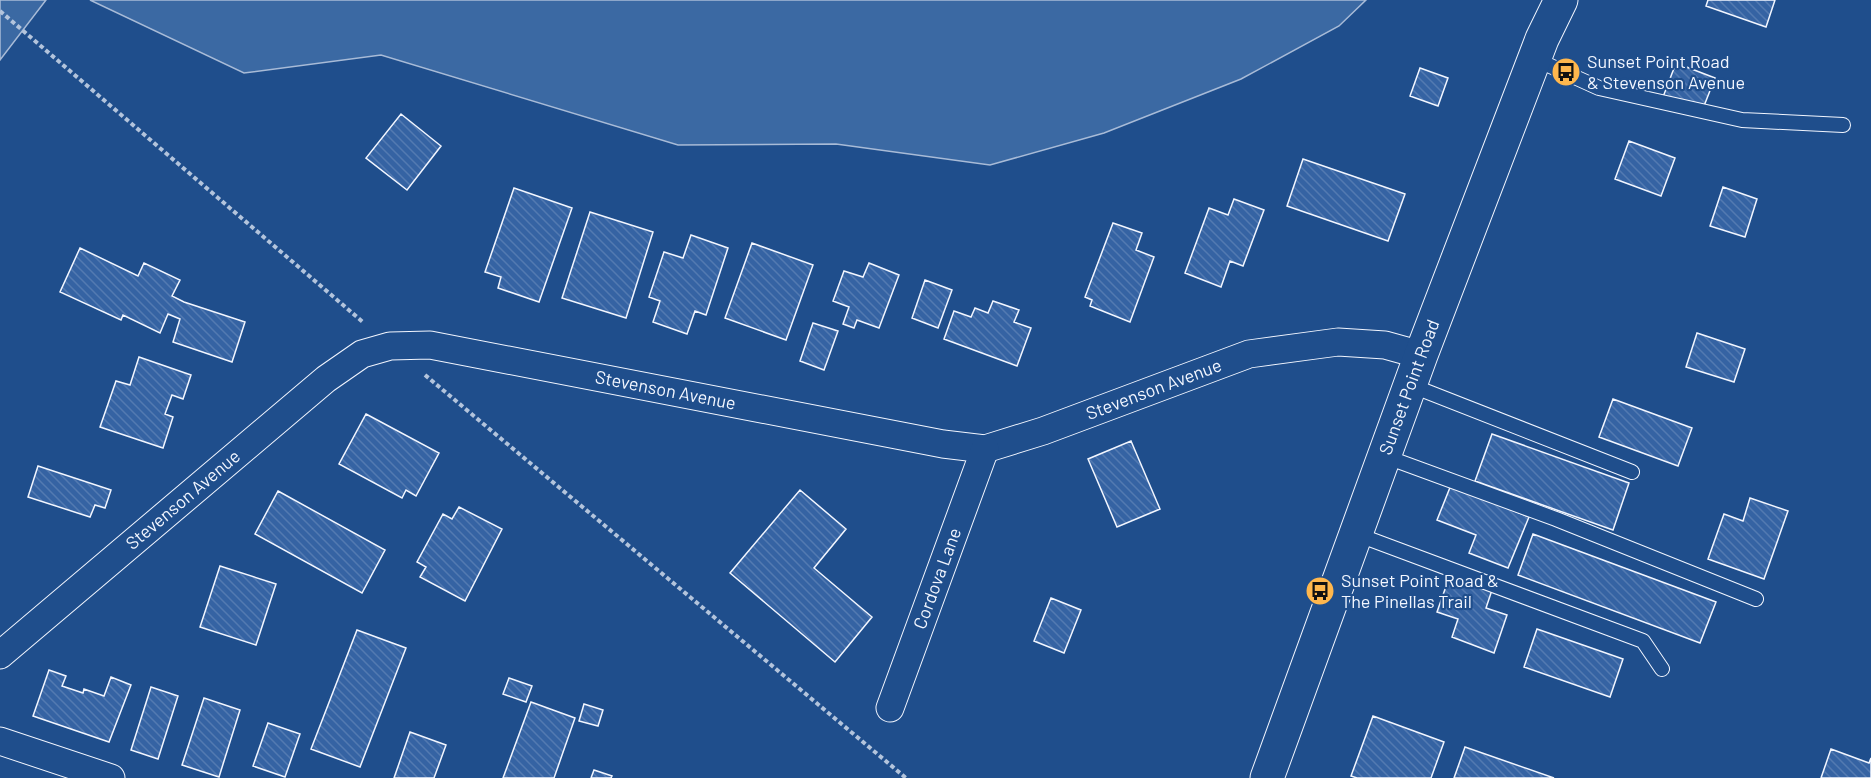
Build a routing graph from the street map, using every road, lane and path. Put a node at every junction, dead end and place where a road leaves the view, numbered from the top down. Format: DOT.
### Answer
graph roads {
  1 [pos="1561,0"];
  2 [pos="0,11"];
  3 [pos="1535,59"];
  4 [pos="1843,125"];
  5 [pos="390,346"];
  6 [pos="1416,370"];
  7 [pos="985,449"];
  8 [pos="1384,456"];
  9 [pos="1632,472"];
  10 [pos="1356,534"];
  11 [pos="1756,598"];
  12 [pos="0,656"];
  13 [pos="1662,669"];
  14 [pos="890,708"];
  15 [pos="0,741"];
  16 [pos="111,778"];
  17 [pos="906,778"];
  18 [pos="1267,778"];
  1 -- 3 [label="main road, Sunset Point Road"];
  2 -- 5 [label="path"];
  3 -- 4 [label="lane"];
  3 -- 6 [label="main road, Sunset Point Road"];
  5 -- 7 [label="street, Stevenson Avenue"];
  5 -- 12 [label="street, Stevenson Avenue"];
  5 -- 17 [label="path"];
  6 -- 7 [label="street, Stevenson Avenue"];
  6 -- 8 [label="main road, Sunset Point Road"];
  6 -- 9 [label="lane"];
  7 -- 14 [label="street, Cordova Lane"];
  8 -- 10 [label="main road, Sunset Point Road"];
  8 -- 11 [label="lane"];
  10 -- 13 [label="lane"];
  10 -- 18 [label="main road, Sunset Point Road"];
  15 -- 16 [label="street"];
}
